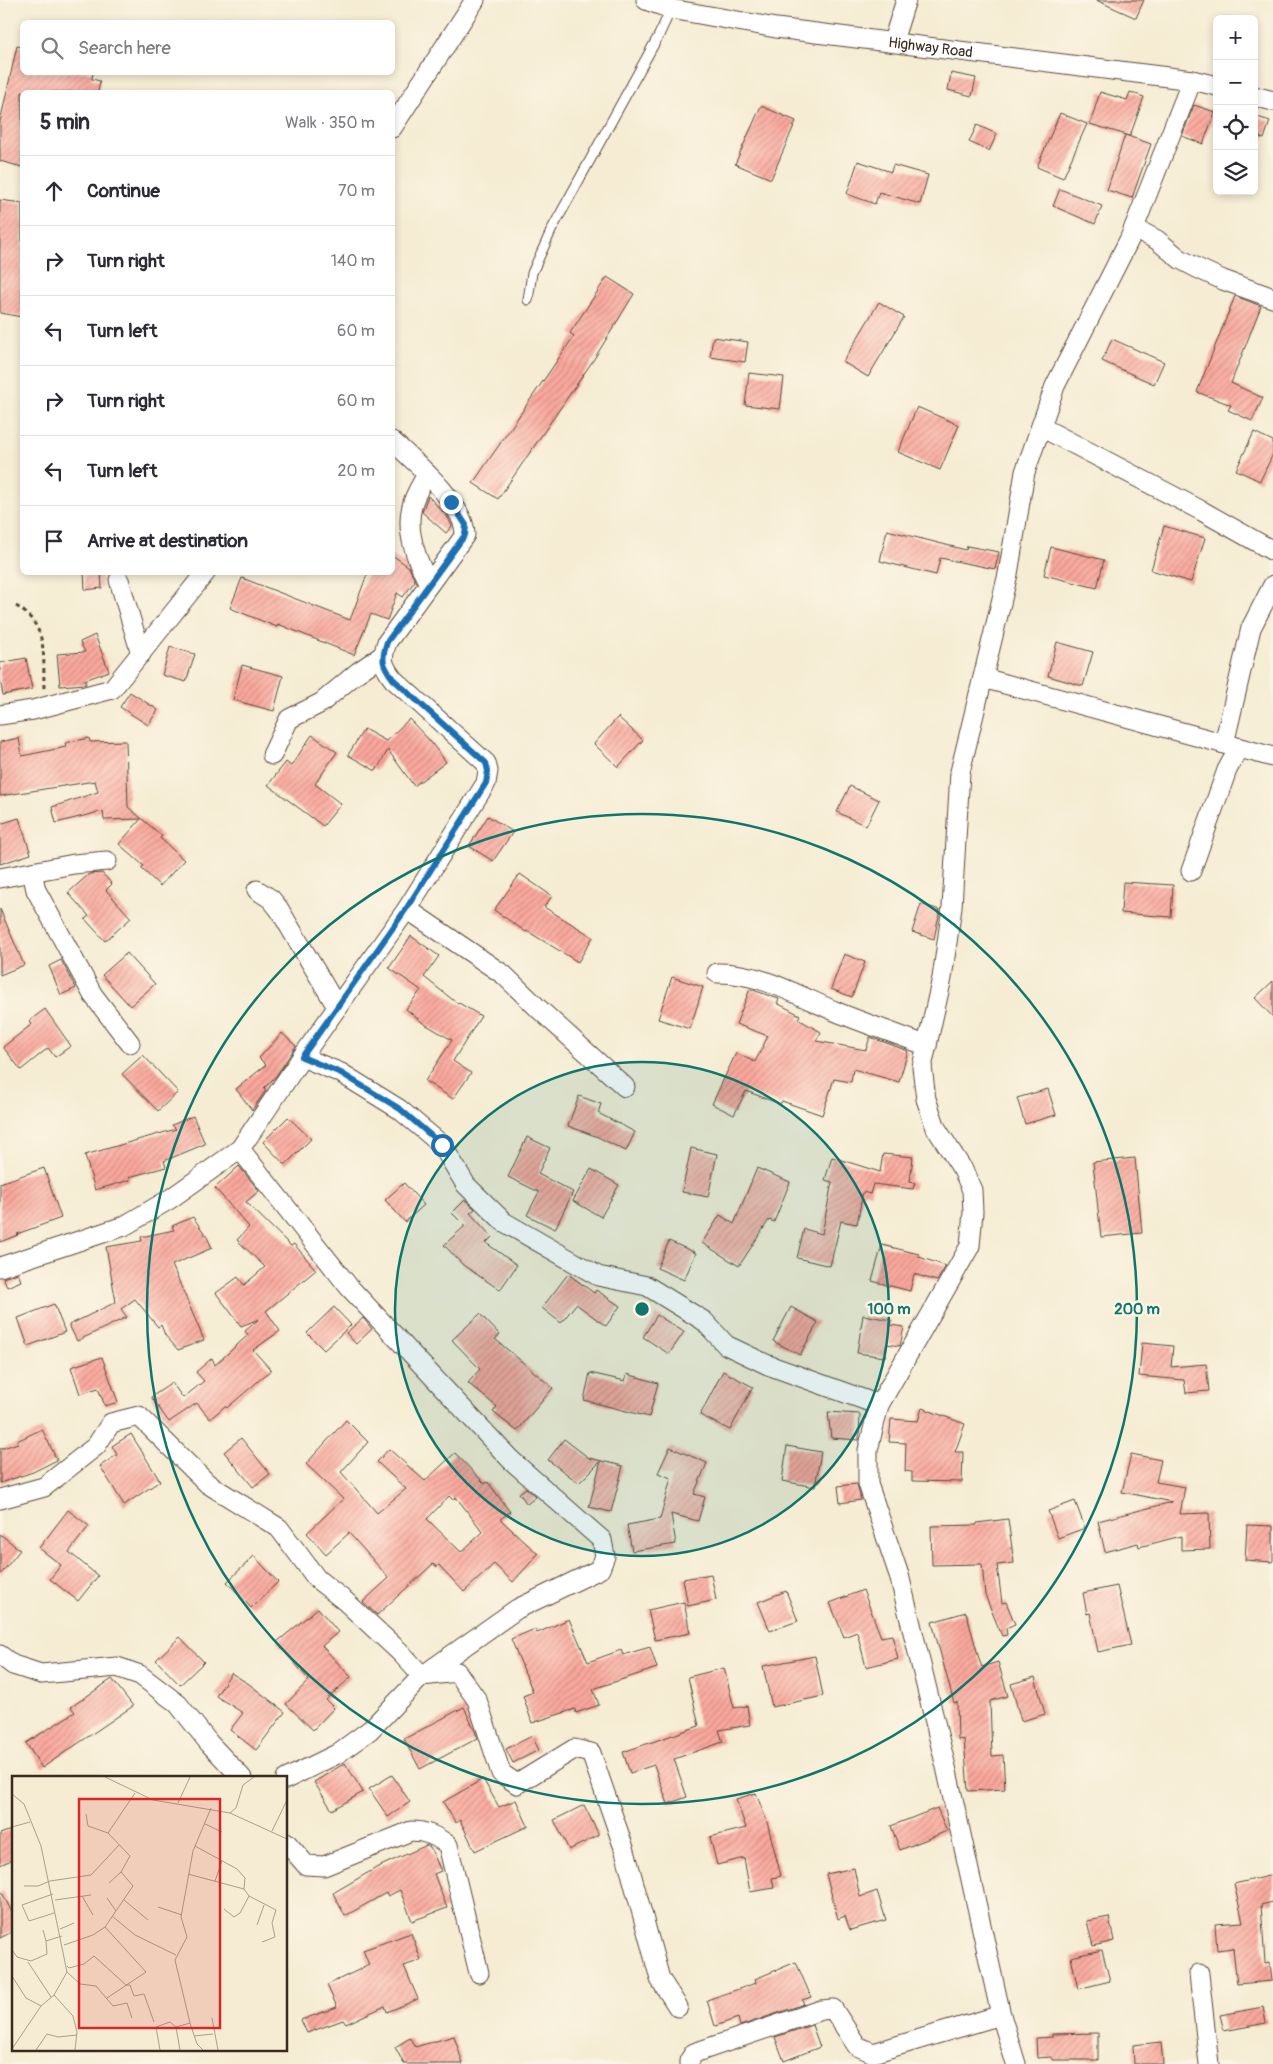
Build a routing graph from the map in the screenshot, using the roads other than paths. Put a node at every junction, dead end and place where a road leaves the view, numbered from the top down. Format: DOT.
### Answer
graph roads {
  1 [pos="475,0"];
  2 [pos="646,0"];
  3 [pos="906,0"];
  4 [pos="671,10"];
  5 [pos="893,42"];
  6 [pos="1192,80"];
  7 [pos="1213,85"];
  8 [pos="1258,97"];
  9 [pos="1273,100"];
  10 [pos="395,123"];
  11 [pos="1134,228"];
  12 [pos="1273,298"];
  13 [pos="528,300"];
  14 [pos="1041,427"];
  15 [pos="395,444"];
  16 [pos="427,474"];
  17 [pos="1273,551"];
  18 [pos="204,575"];
  19 [pos="119,580"];
  20 [pos="429,584"];
  21 [pos="1273,585"];
  22 [pos="141,654"];
  23 [pos="383,655"];
  24 [pos="983,678"];
  25 [pos="0,715"];
  26 [pos="1231,746"];
  27 [pos="272,755"];
  28 [pos="1273,757"];
  29 [pos="107,861"];
  30 [pos="32,872"];
  31 [pos="1191,872"];
  32 [pos="0,878"];
  33 [pos="257,890"];
  34 [pos="406,909"];
  35 [pos="717,973"];
  36 [pos="337,1007"];
  37 [pos="130,1043"];
  38 [pos="927,1046"];
  39 [pos="302,1057"];
  40 [pos="625,1087"];
  41 [pos="240,1149"];
  42 [pos="0,1267"];
  43 [pos="879,1405"];
  44 [pos="0,1499"];
  45 [pos="0,1655"];
  46 [pos="422,1676"];
  47 [pos="240,1776"];
  48 [pos="288,1778"];
  49 [pos="288,1844"];
  50 [pos="480,1973"];
  51 [pos="1199,1974"];
  52 [pos="678,2007"];
  53 [pos="1001,2015"];
  54 [pos="870,2058"];
  55 [pos="689,2064"];
  56 [pos="1016,2064"];
  57 [pos="1209,2064"];
  1 -- 10 [label="street"];
  2 -- 4 [label="street, Highway Road"];
  3 -- 5 [label="street"];
  4 -- 5 [label="street, Highway Road"];
  4 -- 13 [label="lane"];
  5 -- 6 [label="street, Highway Road"];
  6 -- 7 [label="street, Highway Road"];
  6 -- 11 [label="street"];
  8 -- 9 [label="street"];
  11 -- 12 [label="street"];
  11 -- 14 [label="street"];
  14 -- 17 [label="street"];
  14 -- 24 [label="street"];
  15 -- 16 [label="street"];
  16 -- 20 [label="street"];
  16 -- 20 [label="street"];
  18 -- 22 [label="street"];
  19 -- 22 [label="street"];
  20 -- 23 [label="street"];
  21 -- 26 [label="street"];
  22 -- 25 [label="street"];
  23 -- 27 [label="street"];
  23 -- 34 [label="street"];
  24 -- 26 [label="street"];
  24 -- 38 [label="street"];
  26 -- 28 [label="street"];
  26 -- 31 [label="street"];
  29 -- 30 [label="street"];
  30 -- 32 [label="street"];
  30 -- 37 [label="street"];
  33 -- 36 [label="street"];
  34 -- 36 [label="street"];
  34 -- 40 [label="street"];
  35 -- 38 [label="street"];
  36 -- 39 [label="street"];
  38 -- 43 [label="street"];
  39 -- 41 [label="street"];
  39 -- 43 [label="street"];
  41 -- 42 [label="street"];
  41 -- 46 [label="street"];
  43 -- 53 [label="street"];
  44 -- 46 [label="street"];
  45 -- 47 [label="street"];
  46 -- 48 [label="street"];
  46 -- 52 [label="street"];
  49 -- 50 [label="street"];
  51 -- 57 [label="street"];
  53 -- 54 [label="street"];
  53 -- 56 [label="street"];
  54 -- 55 [label="street"];
}
